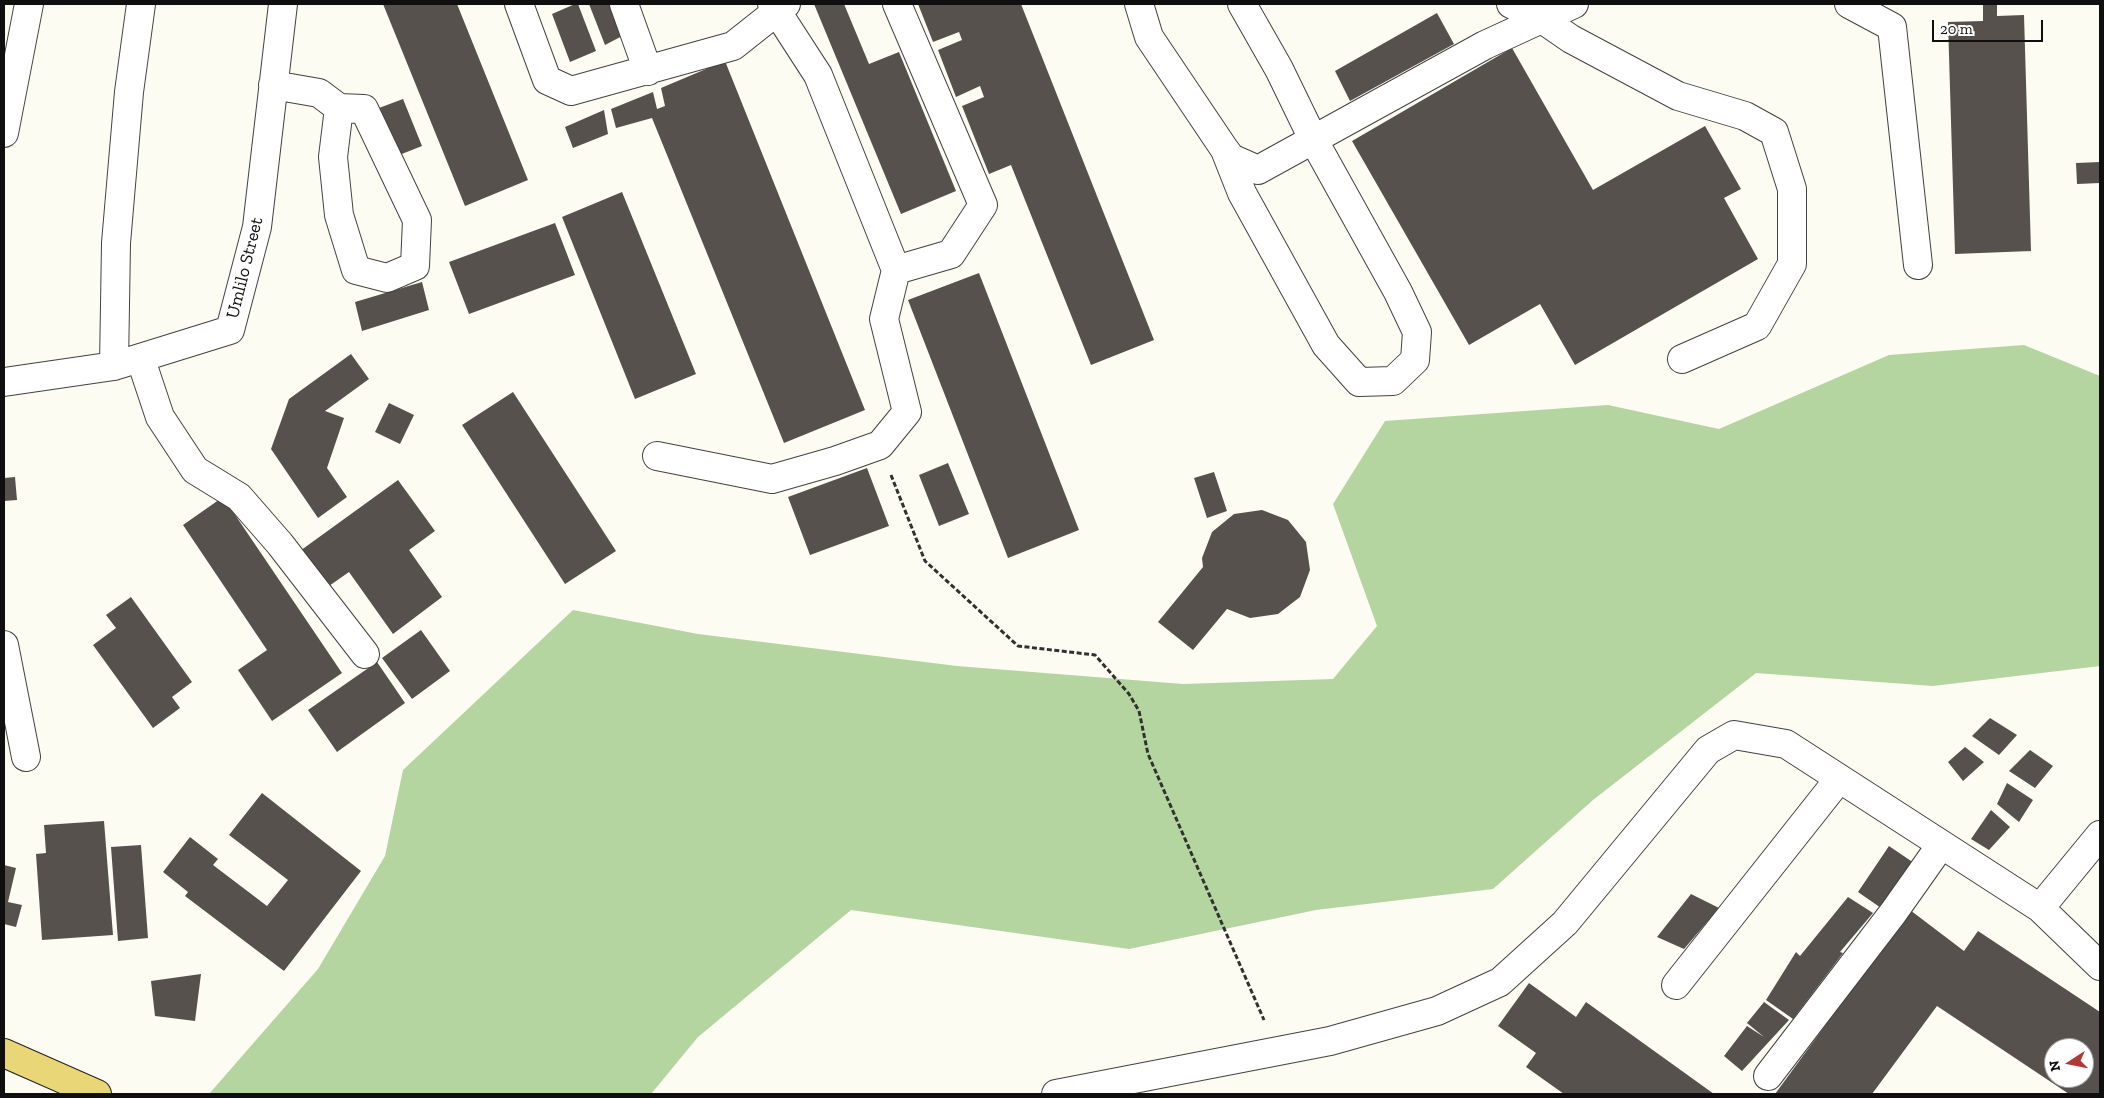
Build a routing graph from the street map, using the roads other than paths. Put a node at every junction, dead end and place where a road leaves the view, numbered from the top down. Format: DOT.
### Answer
graph roads {
  1 [pos="29,4"];
  2 [pos="142,4"];
  3 [pos="283,4"];
  4 [pos="519,4"];
  5 [pos="624,4"];
  6 [pos="897,4"];
  7 [pos="1138,4"];
  8 [pos="1242,4"];
  9 [pos="1511,4"];
  10 [pos="1574,4"];
  11 [pos="1848,4"];
  12 [pos="779,6"];
  13 [pos="1542,19"];
  14 [pos="648,71"];
  15 [pos="273,85"];
  16 [pos="339,108"];
  17 [pos="4,133"];
  18 [pos="1313,139"];
  19 [pos="1225,150"];
  20 [pos="1918,265"];
  21 [pos="896,270"];
  22 [pos="1682,359"];
  23 [pos="141,360"];
  24 [pos="114,366"];
  25 [pos="4,382"];
  26 [pos="657,456"];
  27 [pos="4,645"];
  28 [pos="365,654"];
  29 [pos="26,757"];
  30 [pos="1839,779"];
  31 [pos="2100,836"];
  32 [pos="1941,845"];
  33 [pos="2040,908"];
  34 [pos="2100,966"];
  35 [pos="1676,985"];
  36 [pos="4,1053"];
  37 [pos="1768,1076"];
  38 [pos="97,1094"];
  39 [pos="1056,1094"];
  1 -- 17 [label="street"];
  2 -- 24 [label="street"];
  3 -- 15 [label="street, Umlilo Street"];
  4 -- 14 [label="street"];
  5 -- 14 [label="street"];
  6 -- 21 [label="street"];
  7 -- 19 [label="street"];
  8 -- 18 [label="street"];
  9 -- 13 [label="street"];
  10 -- 13 [label="street"];
  11 -- 20 [label="street"];
  12 -- 14 [label="street"];
  12 -- 21 [label="street"];
  13 -- 18 [label="street"];
  13 -- 22 [label="street"];
  15 -- 16 [label="street"];
  15 -- 23 [label="street, Umlilo Street"];
  16 -- 16 [label="street"];
  18 -- 19 [label="street"];
  18 -- 19 [label="street"];
  21 -- 26 [label="street"];
  23 -- 24 [label="street, Umlilo Street"];
  23 -- 28 [label="street"];
  24 -- 25 [label="street, Umlilo Street"];
  27 -- 29 [label="street"];
  30 -- 32 [label="street"];
  30 -- 35 [label="street"];
  30 -- 39 [label="street"];
  31 -- 33 [label="street"];
  32 -- 33 [label="street"];
  32 -- 37 [label="street"];
  33 -- 34 [label="street"];
  36 -- 38 [label="main road"];
}
